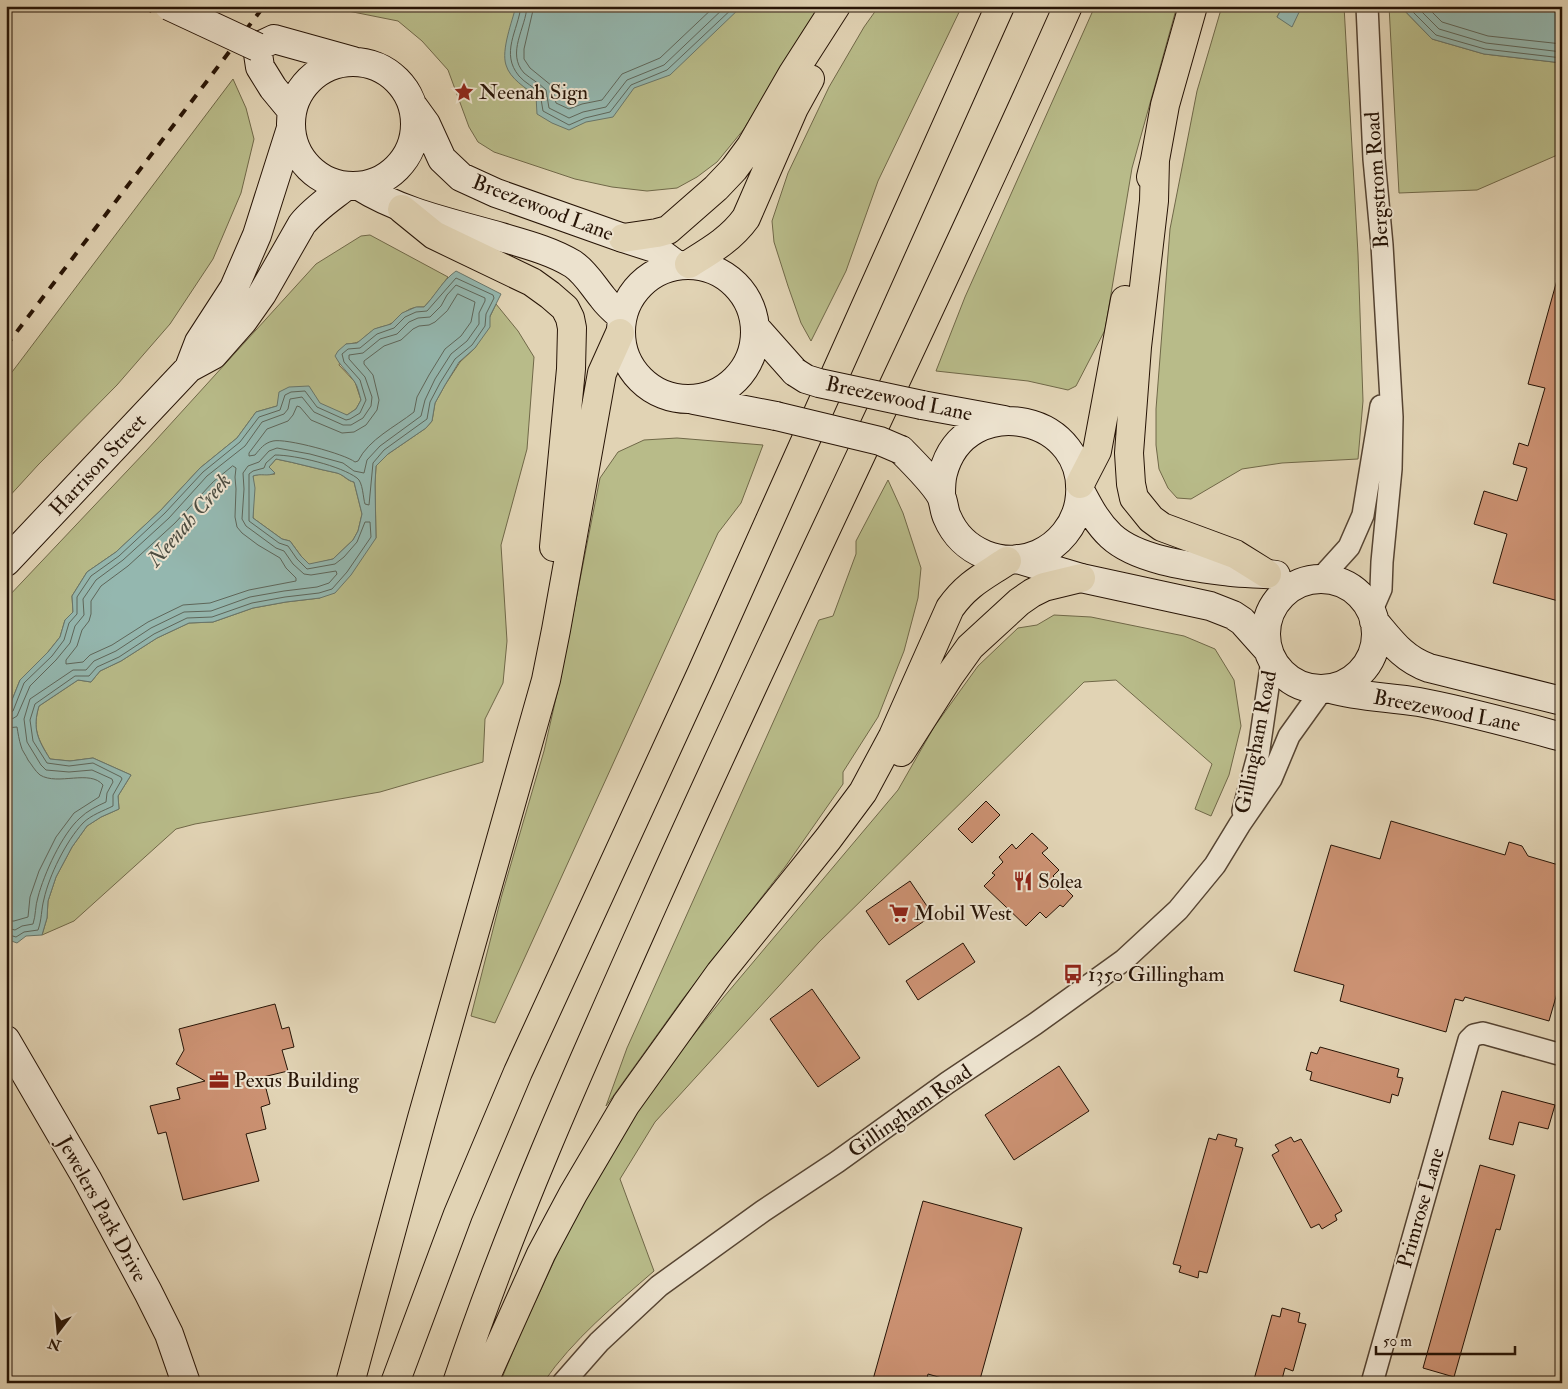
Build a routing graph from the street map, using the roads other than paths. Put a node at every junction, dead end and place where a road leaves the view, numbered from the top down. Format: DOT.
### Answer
graph roads {
  1 [pos="169,6"];
  2 [pos="836,6"];
  3 [pos="856,6"];
  4 [pos="1000,6"];
  5 [pos="1068,6"];
  6 [pos="1193,6"];
  7 [pos="1367,6"];
  8 [pos="257,47"];
  9 [pos="357,62"];
  10 [pos="412,105"];
  11 [pos="292,120"];
  12 [pos="1155,160"];
  13 [pos="352,186"];
  14 [pos="402,209"];
  15 [pos="623,238"];
  16 [pos="683,264"];
  17 [pos="621,325"];
  18 [pos="756,327"];
  19 [pos="1387,354"];
  20 [pos="189,368"];
  21 [pos="690,399"];
  22 [pos="1006,420"];
  23 [pos="1081,488"];
  24 [pos="941,496"];
  25 [pos="1012,560"];
  26 [pos="6,562"];
  27 [pos="1267,574"];
  28 [pos="1081,578"];
  29 [pos="1314,579"];
  30 [pos="1373,616"];
  31 [pos="1270,654"];
  32 [pos="1327,689"];
  33 [pos="1562,701"];
  34 [pos="1562,737"];
  35 [pos="522,764"];
  36 [pos="1240,824"];
  37 [pos="828,838"];
  38 [pos="6,1040"];
  39 [pos="1562,1056"];
  40 [pos="186,1383"];
  41 [pos="350,1383"];
  42 [pos="395,1383"];
  43 [pos="457,1383"];
  44 [pos="483,1383"];
  45 [pos="563,1383"];
  46 [pos="1372,1383"];
  1 -- 8 [label="main road, bridge"];
  2 -- 15 [label="highway"];
  3 -- 16 [label="highway"];
  4 -- 42 [label="highway"];
  5 -- 43 [label="highway"];
  6 -- 12 [label="highway"];
  7 -- 19 [label="street, Bergstrom Road"];
  8 -- 9 [label="main road"];
  8 -- 11 [label="main road"];
  9 -- 10 [label="main road"];
  9 -- 11 [label="main road"];
  10 -- 13 [label="main road"];
  10 -- 15 [label="main road, Breezewood Lane"];
  11 -- 13 [label="main road"];
  11 -- 20 [label="main road, Harrison Street"];
  12 -- 23 [label="highway"];
  12 -- 27 [label="highway"];
  13 -- 14 [label="main road, Breezewood Lane"];
  13 -- 20 [label="main road, Harrison Street"];
  14 -- 17 [label="main road, Breezewood Lane"];
  14 -- 35 [label="highway"];
  15 -- 16 [label="main road, Breezewood Lane"];
  16 -- 17 [label="main road"];
  16 -- 18 [label="main road"];
  17 -- 21 [label="main road"];
  17 -- 35 [label="highway"];
  18 -- 21 [label="main road"];
  18 -- 22 [label="main road, Breezewood Lane, bridge"];
  19 -- 29 [label="street, Bergstrom Road"];
  19 -- 30 [label="street, Bergstrom Road"];
  20 -- 26 [label="main road, Harrison Street"];
  21 -- 24 [label="main road, Breezewood Lane, bridge"];
  22 -- 23 [label="main road"];
  22 -- 24 [label="main road"];
  23 -- 25 [label="main road"];
  23 -- 27 [label="main road"];
  24 -- 25 [label="main road"];
  25 -- 28 [label="main road"];
  25 -- 37 [label="highway"];
  27 -- 29 [label="main road"];
  28 -- 31 [label="main road"];
  28 -- 37 [label="highway"];
  29 -- 30 [label="main road"];
  29 -- 31 [label="main road"];
  30 -- 32 [label="main road"];
  30 -- 33 [label="main road, Breezewood Lane"];
  31 -- 32 [label="main road"];
  31 -- 36 [label="street, Gillingham Road"];
  32 -- 34 [label="main road, Breezewood Lane"];
  32 -- 36 [label="street, Gillingham Road"];
  35 -- 41 [label="highway"];
  36 -- 45 [label="street, Gillingham Road"];
  37 -- 44 [label="highway"];
  38 -- 40 [label="main road, Jewelers Park Drive"];
  39 -- 46 [label="street, Primrose Lane"];
}
